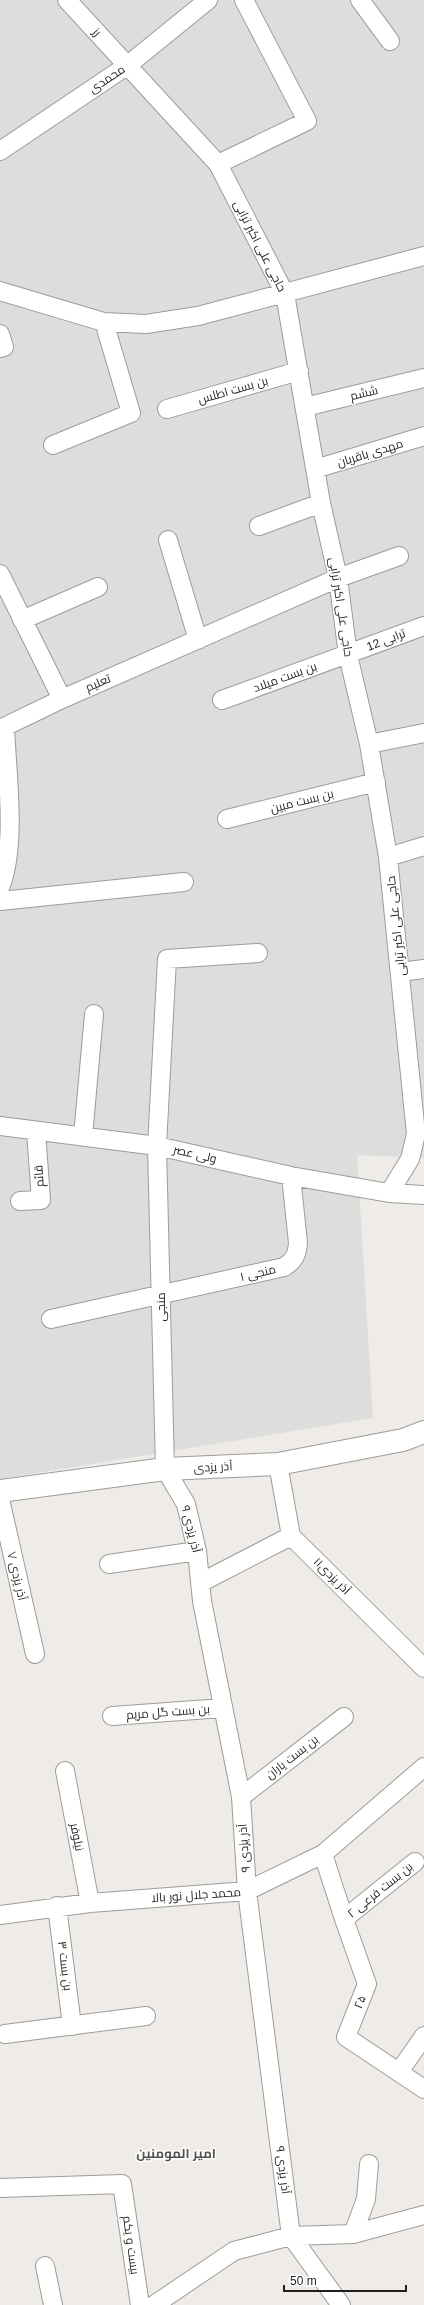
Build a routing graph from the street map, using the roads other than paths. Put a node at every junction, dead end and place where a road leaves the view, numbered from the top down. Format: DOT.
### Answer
graph roads {
  1 [pos="67,0"];
  2 [pos="208,0"];
  3 [pos="244,0"];
  4 [pos="360,0"];
  5 [pos="390,41"];
  6 [pos="128,64"];
  7 [pos="0,151"];
  8 [pos="218,164"];
  9 [pos="424,256"];
  10 [pos="0,291"];
  11 [pos="285,294"];
  12 [pos="104,322"];
  13 [pos="0,334"];
  14 [pos="0,348"];
  15 [pos="299,371"];
  16 [pos="424,378"];
  17 [pos="305,407"];
  18 [pos="167,409"];
  19 [pos="424,436"];
  20 [pos="53,445"];
  21 [pos="315,469"];
  22 [pos="321,503"];
  23 [pos="259,526"];
  24 [pos="168,540"];
  25 [pos="399,556"];
  26 [pos="0,574"];
  27 [pos="338,578"];
  28 [pos="98,587"];
  29 [pos="22,620"];
  30 [pos="424,626"];
  31 [pos="198,640"];
  32 [pos="348,655"];
  33 [pos="62,699"];
  34 [pos="222,700"];
  35 [pos="3,728"];
  36 [pos="424,733"];
  37 [pos="369,744"];
  38 [pos="376,782"];
  39 [pos="227,819"];
  40 [pos="4,828"];
  41 [pos="424,846"];
  42 [pos="388,857"];
  43 [pos="184,882"];
  44 [pos="0,888"];
  45 [pos="0,901"];
  46 [pos="258,954"];
  47 [pos="424,969"];
  48 [pos="401,972"];
  49 [pos="94,1014"];
  50 [pos="0,1126"];
  51 [pos="36,1131"];
  52 [pos="420,1134"];
  53 [pos="82,1136"];
  54 [pos="157,1146"];
  55 [pos="291,1176"];
  56 [pos="389,1193"];
  57 [pos="424,1195"];
  58 [pos="20,1200"];
  59 [pos="161,1296"];
  60 [pos="51,1319"];
  61 [pos="424,1432"];
  62 [pos="278,1464"];
  63 [pos="165,1469"];
  64 [pos="0,1491"];
  65 [pos="0,1499"];
  66 [pos="292,1536"];
  67 [pos="197,1551"];
  68 [pos="109,1564"];
  69 [pos="200,1583"];
  70 [pos="35,1654"];
  71 [pos="424,1668"];
  72 [pos="223,1708"];
  73 [pos="112,1716"];
  74 [pos="344,1717"];
  75 [pos="424,1767"];
  76 [pos="65,1771"];
  77 [pos="241,1797"];
  78 [pos="324,1854"];
  79 [pos="415,1862"];
  80 [pos="247,1891"];
  81 [pos="90,1903"];
  82 [pos="57,1906"];
  83 [pos="0,1915"];
  84 [pos="344,1919"];
  85 [pos="146,2016"];
  86 [pos="72,2026"];
  87 [pos="5,2034"];
  88 [pos="424,2036"];
  89 [pos="399,2072"];
  90 [pos="424,2089"];
  91 [pos="369,2164"];
  92 [pos="0,2188"];
  93 [pos="424,2215"];
  94 [pos="353,2234"];
  95 [pos="291,2236"];
  96 [pos="45,2266"];
  97 [pos="53,2305"];
  98 [pos="140,2305"];
  99 [pos="154,2305"];
  100 [pos="342,2305"];
  1 -- 6 [label="street, رز"];
  2 -- 6 [label="street, محمدی"];
  3 -- 8 [label="street"];
  4 -- 5 [label="street"];
  6 -- 7 [label="street, محمدی"];
  6 -- 8 [label="street, حاجی علی اکبر ترابی"];
  8 -- 11 [label="street, حاجی علی اکبر ترابی"];
  9 -- 11 [label="street"];
  10 -- 12 [label="street"];
  11 -- 12 [label="street"];
  11 -- 15 [label="street, حاجی علی اکبر ترابی"];
  12 -- 20 [label="street"];
  13 -- 14 [label="street"];
  15 -- 17 [label="street, حاجی علی اکبر ترابی"];
  15 -- 18 [label="street, بن بست اطلس"];
  16 -- 17 [label="street, ششم"];
  17 -- 21 [label="street, حاجی علی اکبر ترابی"];
  19 -- 21 [label="street, مهدی باقربان"];
  21 -- 22 [label="street, حاجی علی اکبر ترابی"];
  22 -- 23 [label="street"];
  22 -- 27 [label="street, حاجی علی اکبر ترابی"];
  24 -- 31 [label="street"];
  25 -- 27 [label="street, تعلیم"];
  26 -- 29 [label="street"];
  27 -- 31 [label="street, تعلیم"];
  27 -- 32 [label="street, حاجی علی اکبر ترابی"];
  28 -- 29 [label="street"];
  29 -- 33 [label="street"];
  30 -- 32 [label="street, ترابی 12"];
  31 -- 33 [label="street, تعلیم"];
  32 -- 34 [label="street, بن بست میلاد"];
  32 -- 37 [label="street, حاجی علی اکبر ترابی"];
  33 -- 35 [label="street, تعلیم"];
  35 -- 40 [label="street"];
  36 -- 37 [label="street"];
  37 -- 38 [label="street, حاجی علی اکبر ترابی"];
  38 -- 39 [label="street, بن بست مبین"];
  38 -- 42 [label="street, حاجی علی اکبر ترابی"];
  40 -- 44 [label="street"];
  41 -- 42 [label="street"];
  42 -- 48 [label="street, حاجی علی اکبر ترابی"];
  43 -- 45 [label="street"];
  46 -- 54 [label="street, منجی"];
  47 -- 48 [label="street"];
  48 -- 52 [label="street, حاجی علی اکبر ترابی"];
  49 -- 53 [label="street"];
  50 -- 51 [label="street, ولی عصر"];
  51 -- 53 [label="street, ولی عصر"];
  51 -- 58 [label="street, قائم"];
  52 -- 56 [label="street, حاجی علی اکبر ترابی"];
  53 -- 54 [label="street, ولی عصر"];
  54 -- 55 [label="street, ولی عصر"];
  54 -- 59 [label="street, منجی"];
  55 -- 56 [label="street, ولی عصر"];
  55 -- 59 [label="street, منجی ۱"];
  56 -- 57 [label="street, ولی عصر"];
  59 -- 60 [label="street"];
  59 -- 63 [label="street, منجی"];
  61 -- 62 [label="street, آذر یزدی"];
  62 -- 63 [label="street, آذر یزدی"];
  62 -- 66 [label="street"];
  63 -- 64 [label="street, آذر یزدی"];
  63 -- 67 [label="street, آذر یزدی ۹"];
  65 -- 70 [label="street, آذر یزدی ۷"];
  66 -- 69 [label="street"];
  66 -- 71 [label="street, آذر یزدی۱۱"];
  67 -- 68 [label="street"];
  67 -- 69 [label="street, آذر یزدی ۹"];
  69 -- 72 [label="street, آذر یزدی ۹"];
  72 -- 73 [label="street, بن بست گل مریم"];
  72 -- 77 [label="street, آذر یزدی ۹"];
  74 -- 77 [label="street, بن بست یاران"];
  75 -- 78 [label="street, محمد جلال نور بالا"];
  76 -- 81 [label="street, نیلوفر"];
  77 -- 80 [label="street, آذر یزدی ۹"];
  78 -- 80 [label="street, محمد جلال نور بالا"];
  78 -- 84 [label="street, ۲۵"];
  79 -- 84 [label="street, بن بست فرعی ۲"];
  80 -- 81 [label="street, محمد جلال نور بالا"];
  80 -- 95 [label="street, آذر یزدی ۹"];
  81 -- 82 [label="street, محمد جلال نور بالا"];
  82 -- 83 [label="street, محمد جلال نور بالا"];
  82 -- 86 [label="street, بن بست ۳"];
  84 -- 89 [label="street, ۲۵"];
  85 -- 86 [label="street"];
  86 -- 87 [label="street"];
  88 -- 89 [label="street"];
  89 -- 90 [label="street, ۲۵"];
  91 -- 94 [label="street"];
  92 -- 98 [label="street, بیست و یکم"];
  93 -- 94 [label="street"];
  94 -- 95 [label="street"];
  95 -- 99 [label="street"];
  95 -- 100 [label="street"];
  96 -- 97 [label="street"];
}
